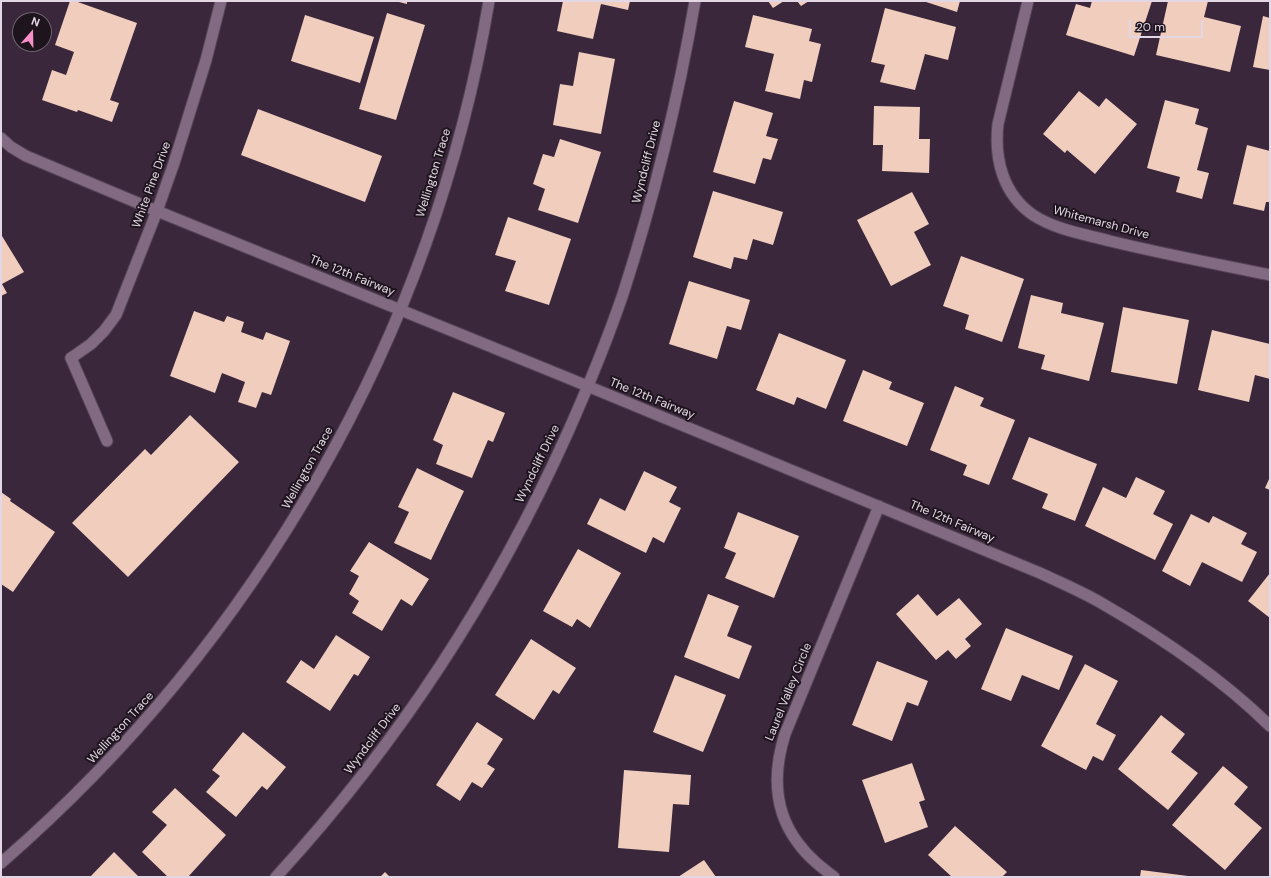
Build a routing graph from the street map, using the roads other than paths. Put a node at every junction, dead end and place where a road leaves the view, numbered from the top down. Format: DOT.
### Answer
graph roads {
  1 [pos="221,1"];
  2 [pos="489,1"];
  3 [pos="694,1"];
  4 [pos="1028,1"];
  5 [pos="1,138"];
  6 [pos="157,211"];
  7 [pos="1270,276"];
  8 [pos="401,310"];
  9 [pos="588,387"];
  10 [pos="106,441"];
  11 [pos="879,506"];
  12 [pos="1270,726"];
  13 [pos="1,864"];
  14 [pos="276,877"];
  15 [pos="834,877"];
  1 -- 6 [label="street, White Pine Drive"];
  2 -- 8 [label="street, Wellington Trace"];
  3 -- 9 [label="street, Wyndcliff Drive"];
  4 -- 7 [label="street, Whitemarsh Drive"];
  5 -- 6 [label="street, The 12th Fairway"];
  6 -- 8 [label="street, The 12th Fairway"];
  6 -- 10 [label="street, White Pine Drive"];
  8 -- 9 [label="street, The 12th Fairway"];
  8 -- 13 [label="street, Wellington Trace"];
  9 -- 11 [label="street, The 12th Fairway"];
  9 -- 14 [label="street, Wyndcliff Drive"];
  11 -- 12 [label="street, The 12th Fairway"];
  11 -- 15 [label="street, Laurel Valley Circle"];
}
